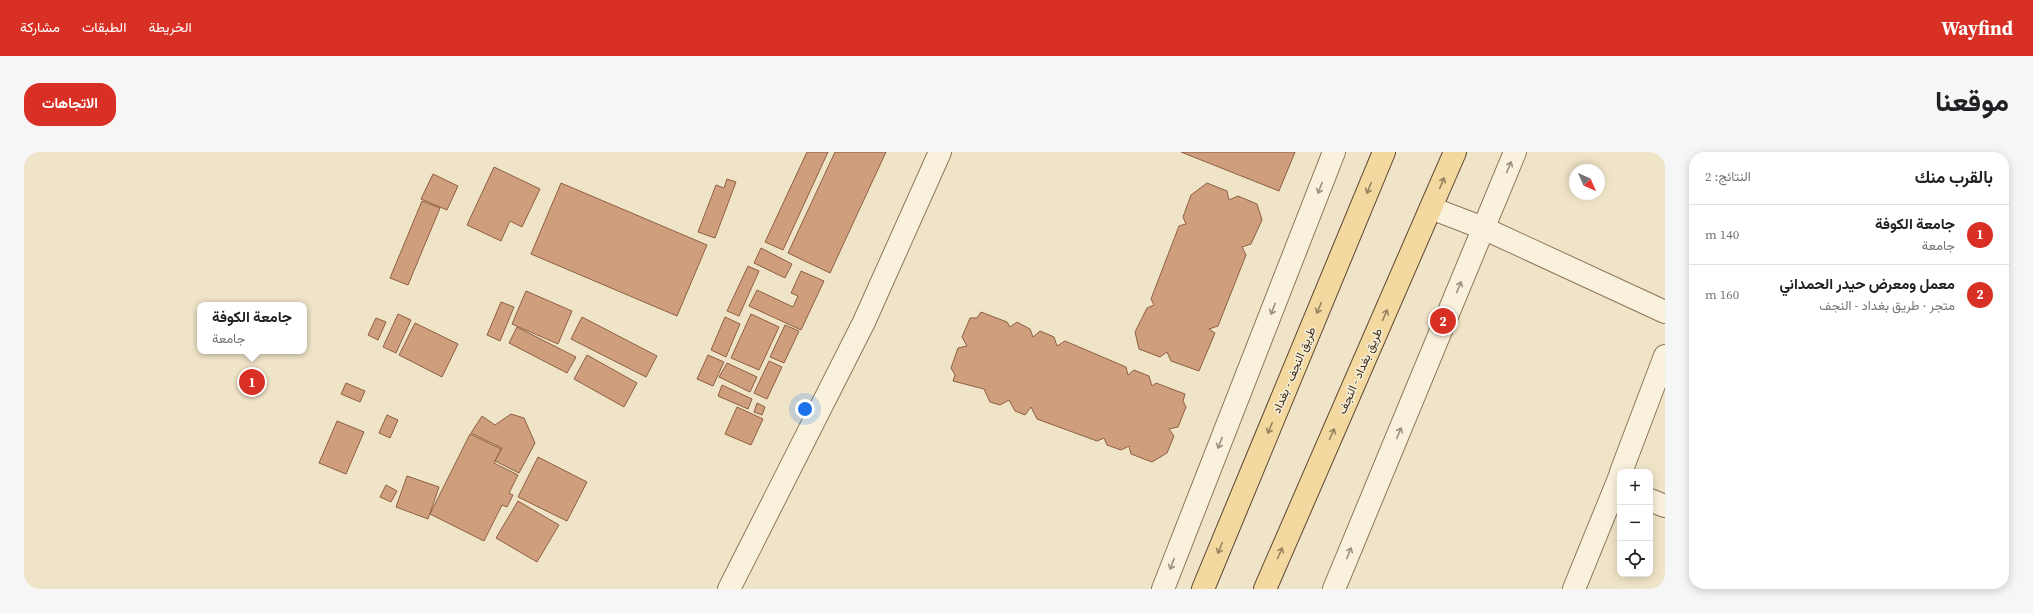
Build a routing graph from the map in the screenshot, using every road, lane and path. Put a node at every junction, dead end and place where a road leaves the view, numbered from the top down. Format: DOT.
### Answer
graph roads {
  1 [pos="940,152"];
  2 [pos="1334,152"];
  3 [pos="1384,152"];
  4 [pos="1455,152"];
  5 [pos="1515,152"];
  6 [pos="1431,208"];
  7 [pos="1483,228"];
  8 [pos="1665,312"];
  9 [pos="1665,356"];
  10 [pos="1623,469"];
  11 [pos="1617,485"];
  12 [pos="1653,501"];
  13 [pos="1665,506"];
  14 [pos="729,589"];
  15 [pos="1163,589"];
  16 [pos="1203,589"];
  17 [pos="1265,589"];
  18 [pos="1334,589"];
  19 [pos="1574,589"];
  1 -- 14 [label="street"];
  2 -- 15 [label="street, one-way"];
  3 -- 16 [label="main road, طريق النجف - بغداد, one-way"];
  6 -- 4 [label="main road, طريق بغداد - النجف, one-way"];
  7 -- 5 [label="street, one-way"];
  6 -- 7 [label="street"];
  17 -- 6 [label="main road, طريق بغداد - النجف, one-way"];
  7 -- 8 [label="street"];
  18 -- 7 [label="street, one-way"];
  9 -- 10 [label="street"];
  11 -- 19 [label="street"];
  12 -- 13 [label="street"];
}
